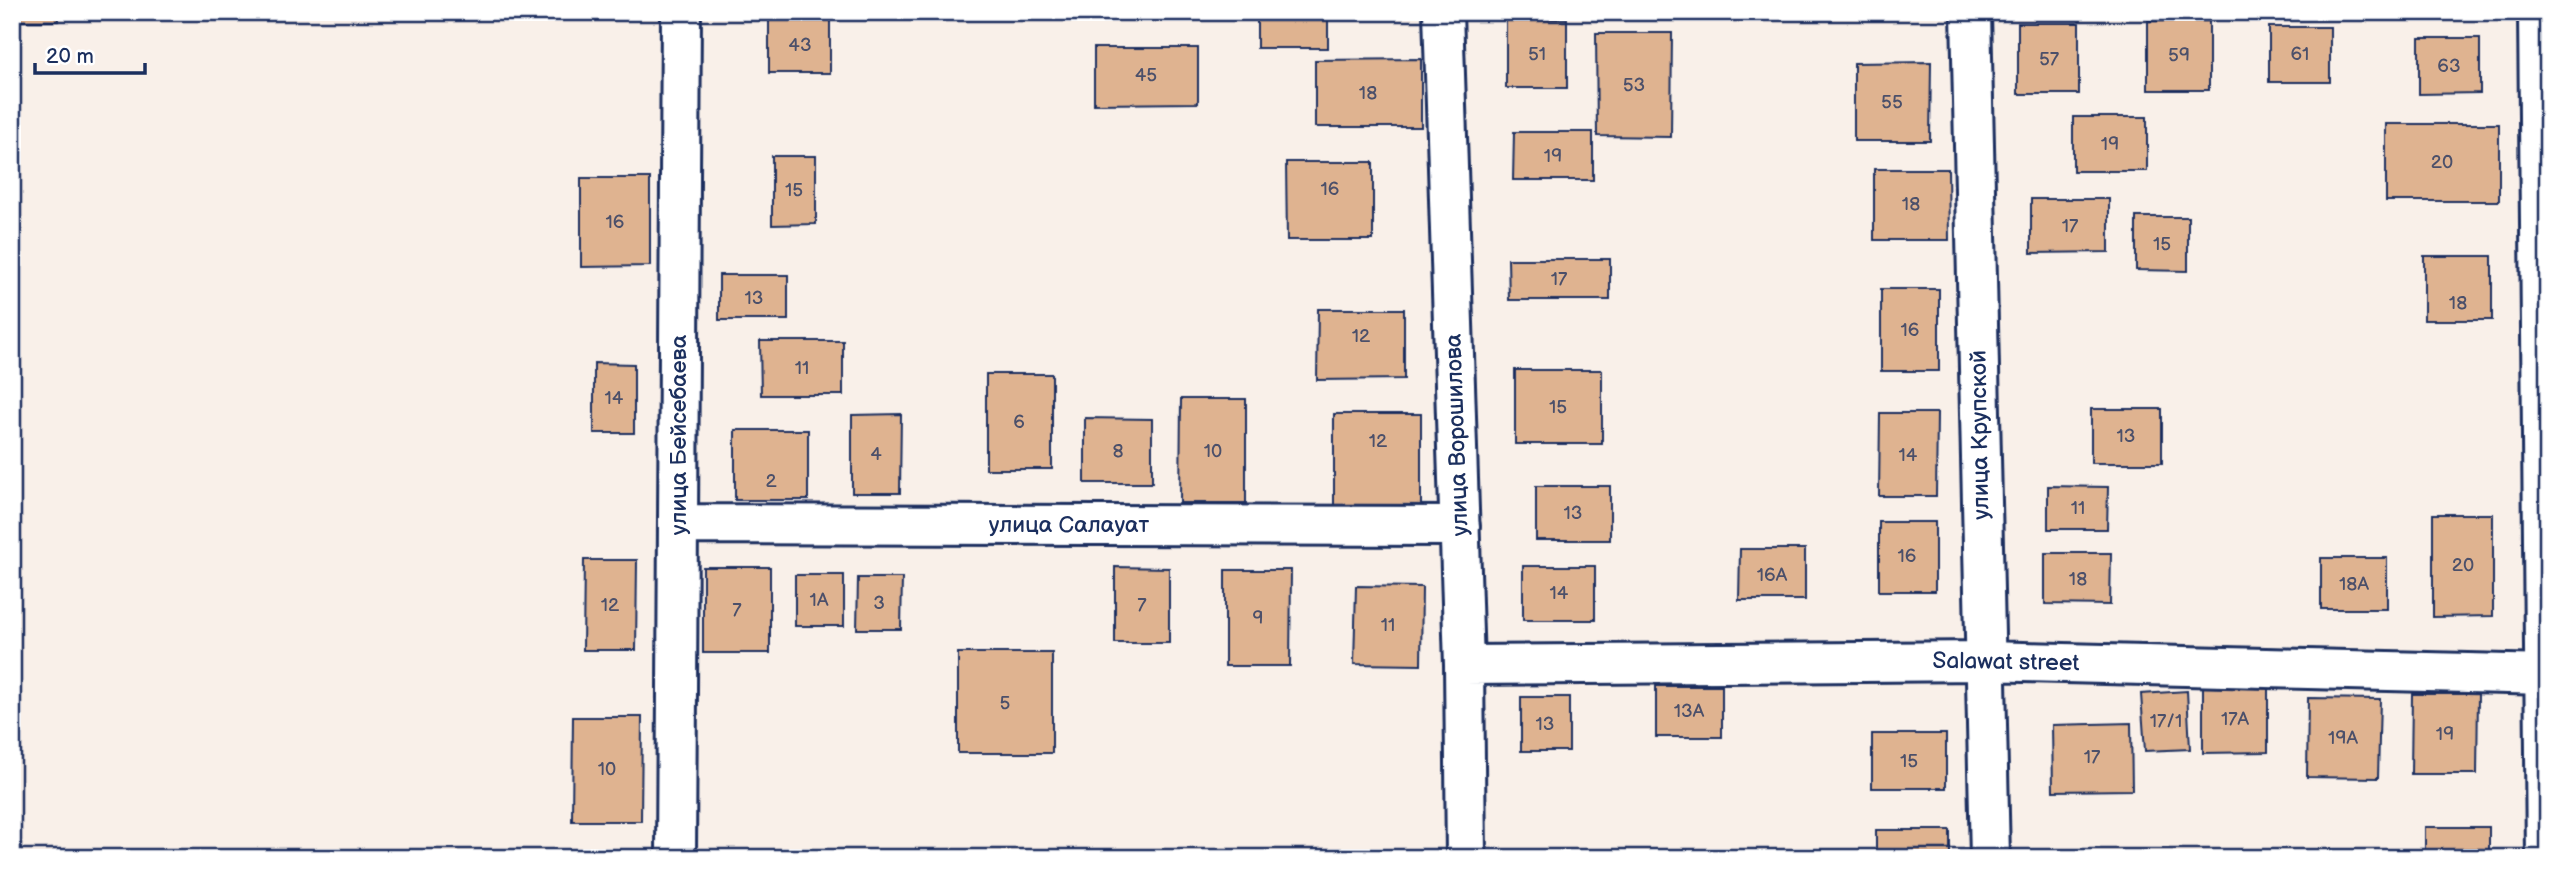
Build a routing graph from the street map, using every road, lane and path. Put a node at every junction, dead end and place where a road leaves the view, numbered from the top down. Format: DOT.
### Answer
graph roads {
  1 [pos="681,12"];
  2 [pos="1443,12"];
  3 [pos="1971,12"];
  4 [pos="2538,12"];
  5 [pos="678,524"];
  6 [pos="1460,526"];
  7 [pos="1984,661"];
  8 [pos="1464,666"];
  9 [pos="2547,675"];
  10 [pos="676,858"];
  11 [pos="1466,858"];
  12 [pos="1990,858"];
  13 [pos="2546,858"];
  1 -- 5 [label="street, улица Бейсебаева"];
  2 -- 6 [label="street, улица Ворошилова"];
  3 -- 7 [label="street, улица Крупской"];
  4 -- 9 [label="street"];
  5 -- 6 [label="street, улица Салауат"];
  5 -- 10 [label="street, улица Бейсебаева"];
  6 -- 8 [label="street, улица Ворошилова"];
  7 -- 8 [label="street, Salawat street"];
  7 -- 9 [label="street, Salawat street"];
  7 -- 12 [label="street, улица Крупской"];
  8 -- 11 [label="street, улица Ворошилова"];
  9 -- 13 [label="street"];
}
